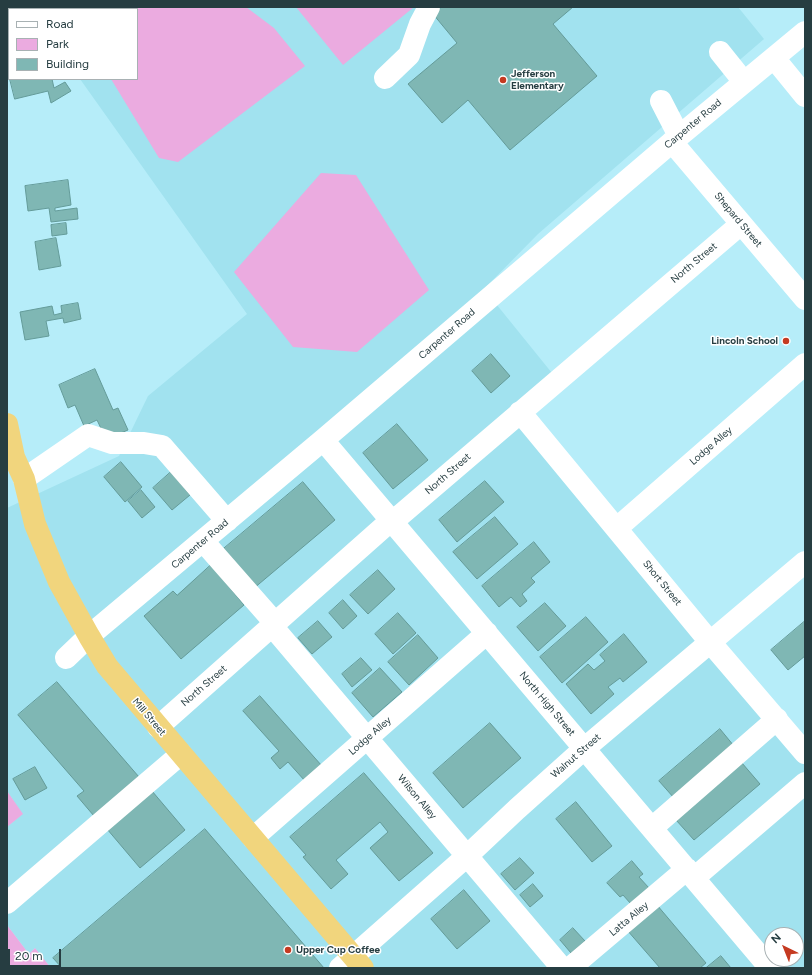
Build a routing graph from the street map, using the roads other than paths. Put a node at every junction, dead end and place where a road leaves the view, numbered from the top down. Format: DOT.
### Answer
graph roads {
  1 [pos="430,7"];
  2 [pos="805,32"];
  3 [pos="720,52"];
  4 [pos="774,58"];
  5 [pos="385,78"];
  6 [pos="744,82"];
  7 [pos="805,96"];
  8 [pos="661,101"];
  9 [pos="675,139"];
  10 [pos="741,224"];
  11 [pos="805,299"];
  12 [pos="805,364"];
  13 [pos="520,412"];
  14 [pos="7,424"];
  15 [pos="323,440"];
  16 [pos="24,479"];
  17 [pos="226,521"];
  18 [pos="392,521"];
  19 [pos="617,528"];
  20 [pos="203,540"];
  21 [pos="805,562"];
  22 [pos="273,625"];
  23 [pos="487,633"];
  24 [pos="89,636"];
  25 [pos="710,642"];
  26 [pos="66,658"];
  27 [pos="777,720"];
  28 [pos="158,727"];
  29 [pos="367,738"];
  30 [pos="801,742"];
  31 [pos="585,748"];
  32 [pos="181,754"];
  33 [pos="805,782"];
  34 [pos="652,828"];
  35 [pos="253,838"];
  36 [pos="467,856"];
  37 [pos="690,873"];
  38 [pos="7,903"];
  39 [pos="352,964"];
  40 [pos="562,968"];
  41 [pos="570,968"];
  42 [pos="770,968"];
  1 -- 5 [label="street"];
  2 -- 4 [label="street, Carpenter Road"];
  3 -- 6 [label="street"];
  4 -- 6 [label="street, Carpenter Road"];
  4 -- 7 [label="street"];
  6 -- 9 [label="street, Carpenter Road"];
  8 -- 9 [label="street, Shepard Street"];
  9 -- 10 [label="street, Shepard Street"];
  9 -- 15 [label="street, Carpenter Road"];
  10 -- 11 [label="street, Shepard Street"];
  10 -- 13 [label="street, North Street"];
  12 -- 19 [label="street, Lodge Alley"];
  13 -- 18 [label="street, North Street"];
  13 -- 19 [label="street, Short Street"];
  14 -- 16 [label="highway, Mill Street"];
  15 -- 17 [label="street, Carpenter Road"];
  15 -- 18 [label="street, North High Street"];
  16 -- 17 [label="street"];
  16 -- 24 [label="highway, Mill Street"];
  17 -- 20 [label="street, Carpenter Road"];
  18 -- 22 [label="street, North Street"];
  18 -- 23 [label="street, North High Street"];
  19 -- 25 [label="street, Short Street"];
  20 -- 22 [label="street, Wilson Alley"];
  20 -- 24 [label="street, Carpenter Road"];
  21 -- 25 [label="street, Walnut Street"];
  22 -- 28 [label="street, North Street"];
  22 -- 29 [label="street, Wilson Alley"];
  23 -- 29 [label="street, Lodge Alley"];
  23 -- 31 [label="street, North High Street"];
  24 -- 26 [label="street, Carpenter Road"];
  24 -- 28 [label="highway, Mill Street"];
  25 -- 27 [label="street, Short Street"];
  25 -- 31 [label="street, Walnut Street"];
  27 -- 30 [label="street, Short Street"];
  27 -- 34 [label="street"];
  28 -- 32 [label="highway, Mill Street"];
  29 -- 35 [label="street, Lodge Alley"];
  29 -- 36 [label="street, Wilson Alley"];
  31 -- 34 [label="street, North High Street"];
  31 -- 36 [label="street, Walnut Street"];
  32 -- 35 [label="highway, Mill Street"];
  32 -- 38 [label="street"];
  33 -- 37 [label="street, Latta Alley"];
  34 -- 37 [label="street, North High Street"];
  35 -- 39 [label="highway, Mill Street"];
  36 -- 39 [label="street, Walnut Street"];
  36 -- 40 [label="street, Wilson Alley"];
  37 -- 41 [label="street, Latta Alley"];
  37 -- 42 [label="street, North High Street"];
}
